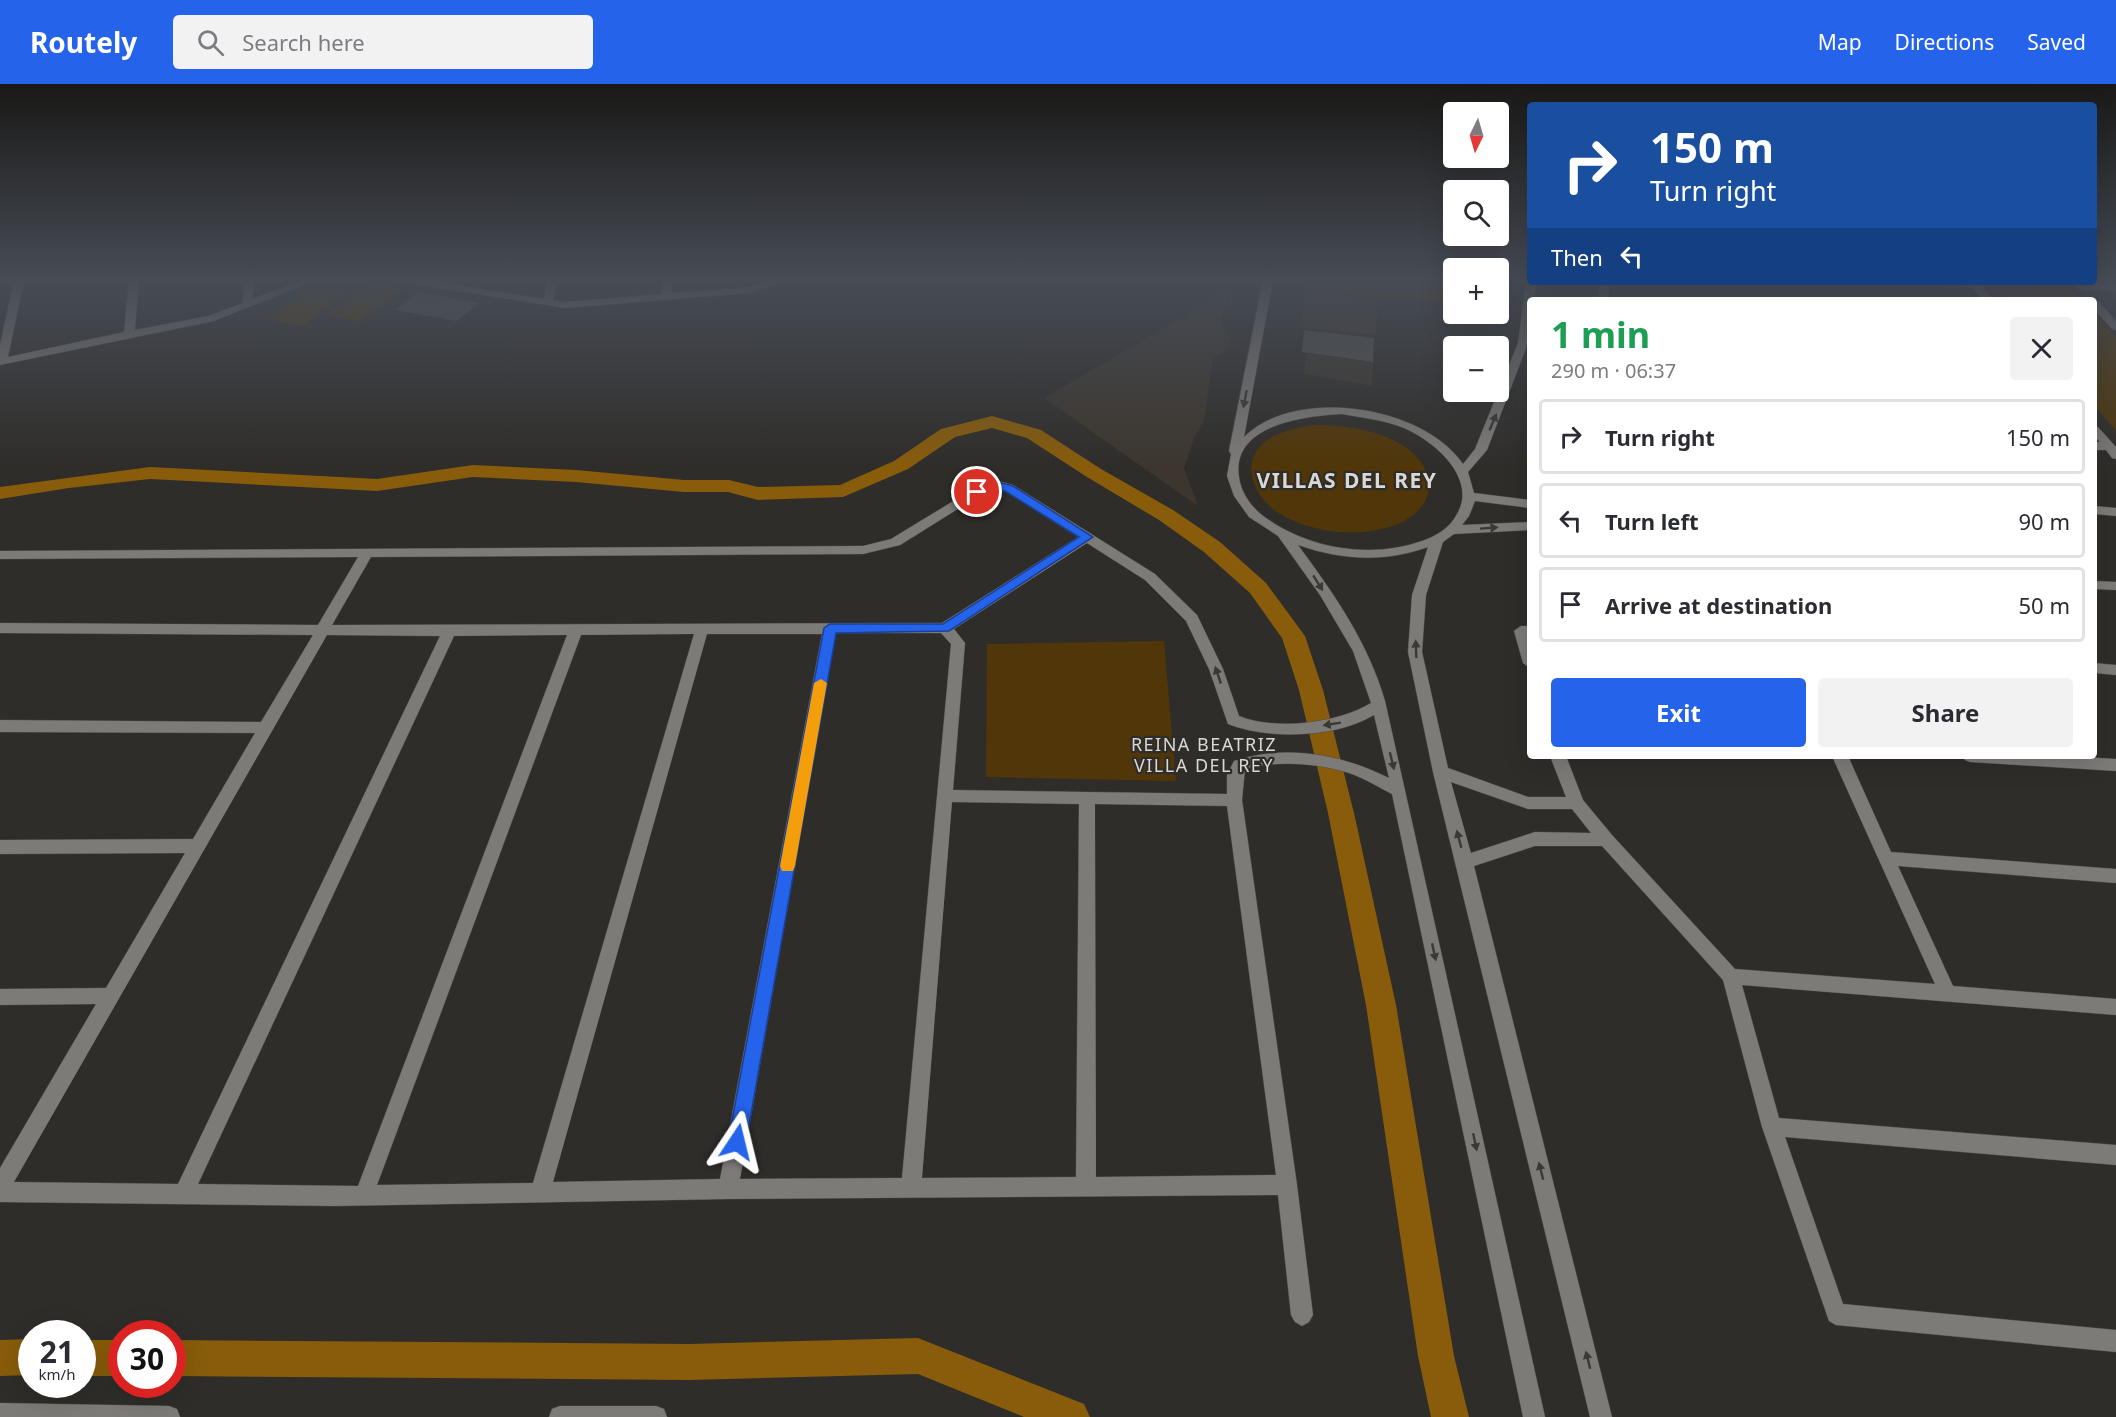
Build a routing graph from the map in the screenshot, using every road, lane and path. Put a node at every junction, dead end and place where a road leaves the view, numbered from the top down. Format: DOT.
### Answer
graph roads {
  1 [pos="5,342"];
  2 [pos="91,342"];
  3 [pos="1256,342"];
  4 [pos="1523,342"];
  5 [pos="1,362"];
  6 [pos="2097,433"];
  7 [pos="2097,447"];
  8 [pos="2112,451"];
  9 [pos="1234,457"];
  10 [pos="1463,471"];
  11 [pos="1469,496"];
  12 [pos="1527,504"];
  13 [pos="2097,510"];
  14 [pos="2116,512"];
  15 [pos="1527,526"];
  16 [pos="1284,535"];
  17 [pos="1444,535"];
  18 [pos="1087,537"];
  19 [pos="367,553"];
  20 [pos="0,555"];
  21 [pos="2097,585"];
  22 [pos="2116,586"];
  23 [pos="0,628"];
  24 [pos="830,628"];
  25 [pos="945,628"];
  26 [pos="325,629"];
  27 [pos="702,629"];
  28 [pos="576,630"];
  29 [pos="449,631"];
  30 [pos="1527,631"];
  31 [pos="1527,652"];
  32 [pos="2097,668"];
  33 [pos="2116,670"];
  34 [pos="1378,706"];
  35 [pos="0,726"];
  36 [pos="267,728"];
  37 [pos="1559,759"];
  38 [pos="1841,759"];
  39 [pos="2019,759"];
  40 [pos="2116,765"];
  41 [pos="1441,772"];
  42 [pos="1399,790"];
  43 [pos="944,796"];
  44 [pos="1087,799"];
  45 [pos="1234,800"];
  46 [pos="1576,803"];
  47 [pos="1606,840"];
  48 [pos="197,846"];
  49 [pos="0,847"];
  50 [pos="1887,858"];
  51 [pos="1465,862"];
  52 [pos="2116,876"];
  53 [pos="1731,976"];
  54 [pos="1947,992"];
  55 [pos="111,996"];
  56 [pos="0,997"];
  57 [pos="2116,1007"];
  58 [pos="1772,1127"];
  59 [pos="2116,1155"];
  60 [pos="1086,1185"];
  61 [pos="1287,1185"];
  62 [pos="911,1187"];
  63 [pos="0,1189"];
  64 [pos="728,1189"];
  65 [pos="540,1192"];
  66 [pos="183,1195"];
  67 [pos="364,1196"];
  68 [pos="1302,1315"];
  69 [pos="2116,1341"];
  70 [pos="0,1414"];
  71 [pos="169,1417"];
  72 [pos="560,1417"];
  73 [pos="656,1417"];
  74 [pos="1534,1417"];
  75 [pos="1601,1417"];
  1 -- 5 [label="street"];
  2 -- 5 [label="street"];
  3 -- 9 [label="street, one-way"];
  10 -- 4 [label="street, one-way"];
  6 -- 8 [label="street"];
  7 -- 8 [label="street"];
  9 -- 10 [label="street"];
  9 -- 16 [label="street"];
  10 -- 11 [label="street"];
  11 -- 12 [label="street"];
  11 -- 17 [label="street"];
  13 -- 14 [label="street"];
  17 -- 15 [label="street, one-way"];
  16 -- 17 [label="street"];
  16 -- 34 [label="street, one-way"];
  41 -- 17 [label="street, one-way"];
  18 -- 19 [label="street"];
  18 -- 25 [label="street"];
  34 -- 18 [label="street, one-way"];
  19 -- 20 [label="street"];
  19 -- 26 [label="street"];
  21 -- 22 [label="street"];
  23 -- 26 [label="street"];
  24 -- 25 [label="street"];
  24 -- 27 [label="street"];
  24 -- 64 [label="street"];
  25 -- 43 [label="street"];
  26 -- 29 [label="street"];
  26 -- 36 [label="street"];
  27 -- 28 [label="street"];
  27 -- 65 [label="street"];
  28 -- 29 [label="street"];
  28 -- 67 [label="street"];
  29 -- 66 [label="street"];
  30 -- 31 [label="street"];
  32 -- 33 [label="street"];
  34 -- 42 [label="street, one-way"];
  35 -- 36 [label="street"];
  36 -- 48 [label="street"];
  37 -- 46 [label="street"];
  38 -- 50 [label="street"];
  39 -- 40 [label="street"];
  41 -- 46 [label="street"];
  51 -- 41 [label="street, one-way"];
  42 -- 45 [label="street"];
  42 -- 74 [label="street, one-way"];
  43 -- 44 [label="street"];
  43 -- 62 [label="street"];
  44 -- 45 [label="street"];
  44 -- 60 [label="street"];
  45 -- 61 [label="street"];
  46 -- 47 [label="street"];
  47 -- 51 [label="street"];
  47 -- 53 [label="street"];
  48 -- 49 [label="street"];
  48 -- 55 [label="street"];
  50 -- 52 [label="street"];
  50 -- 54 [label="street"];
  75 -- 51 [label="street, one-way"];
  53 -- 54 [label="street"];
  53 -- 58 [label="street"];
  54 -- 57 [label="street"];
  55 -- 56 [label="street"];
  55 -- 63 [label="street"];
  58 -- 59 [label="street"];
  58 -- 69 [label="street"];
  60 -- 61 [label="street"];
  60 -- 62 [label="street"];
  61 -- 68 [label="street"];
  62 -- 64 [label="street"];
  63 -- 66 [label="street"];
  64 -- 65 [label="street"];
  65 -- 67 [label="street"];
  66 -- 67 [label="street"];
  70 -- 71 [label="street"];
  72 -- 73 [label="street"];
}
